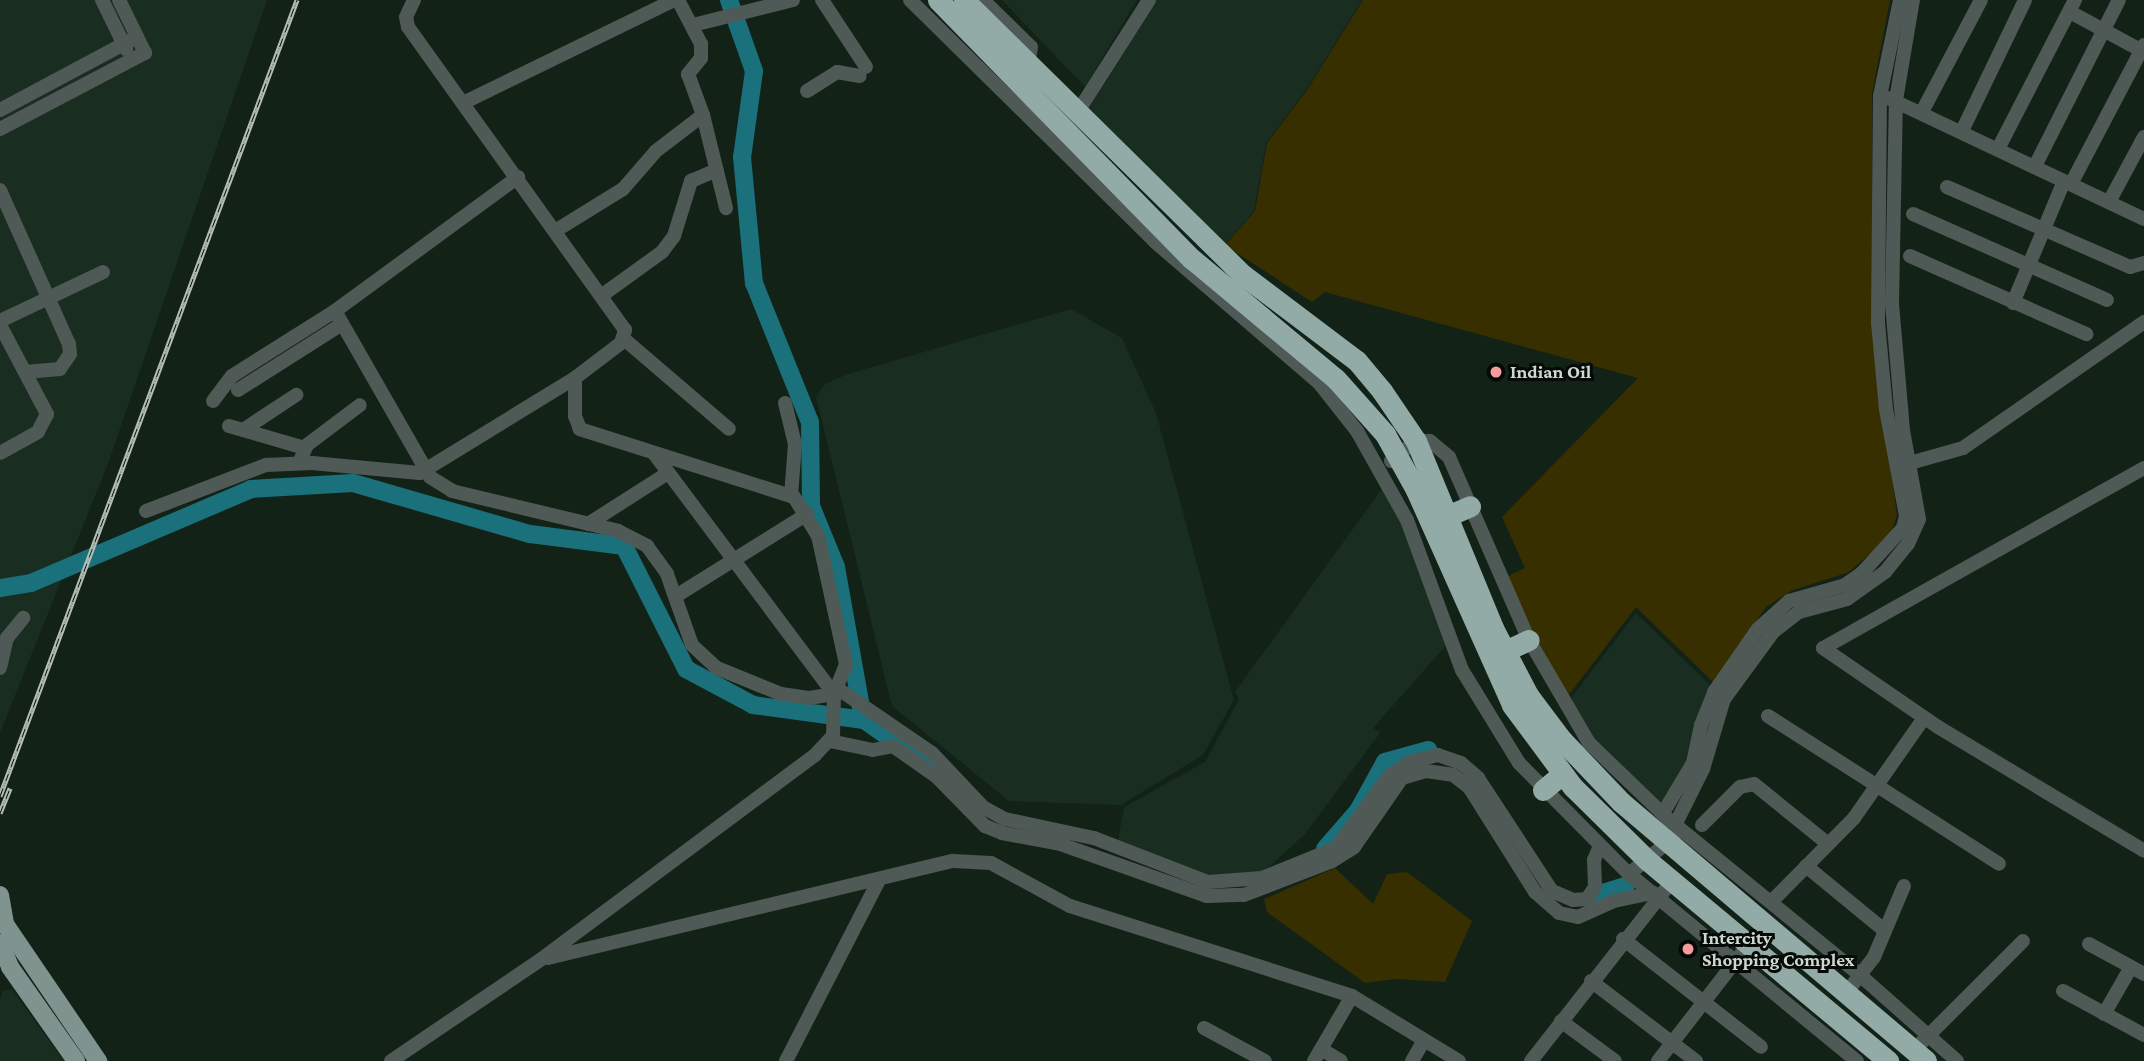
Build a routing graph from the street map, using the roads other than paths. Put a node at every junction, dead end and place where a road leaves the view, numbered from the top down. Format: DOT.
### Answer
graph roads {
  1 [pos="102,0"];
  2 [pos="120,0"];
  3 [pos="414,0"];
  4 [pos="676,0"];
  5 [pos="793,0"];
  6 [pos="822,0"];
  7 [pos="910,0"];
  8 [pos="938,0"];
  9 [pos="964,0"];
  10 [pos="983,0"];
  11 [pos="1149,0"];
  12 [pos="1900,0"];
  13 [pos="1913,0"];
  14 [pos="1981,0"];
  15 [pos="2025,0"];
  16 [pos="2119,0"];
  17 [pos="2073,6"];
  18 [pos="693,25"];
  19 [pos="2105,31"];
  20 [pos="138,37"];
  21 [pos="124,44"];
  22 [pos="2143,49"];
  23 [pos="132,60"];
  24 [pos="1014,70"];
  25 [pos="807,91"];
  26 [pos="1880,96"];
  27 [pos="1896,100"];
  28 [pos="463,103"];
  29 [pos="0,110"];
  30 [pos="1923,110"];
  31 [pos="1077,113"];
  32 [pos="703,115"];
  33 [pos="0,129"];
  34 [pos="1962,131"];
  35 [pos="2144,137"];
  36 [pos="1998,149"];
  37 [pos="2035,166"];
  38 [pos="716,170"];
  39 [pos="518,177"];
  40 [pos="2068,182"];
  41 [pos="1947,187"];
  42 [pos="0,190"];
  43 [pos="2109,202"];
  44 [pos="726,208"];
  45 [pos="1913,214"];
  46 [pos="2144,219"];
  47 [pos="2044,230"];
  48 [pos="555,231"];
  49 [pos="1910,256"];
  50 [pos="2144,263"];
  51 [pos="2029,265"];
  52 [pos="103,272"];
  53 [pos="601,296"];
  54 [pos="51,298"];
  55 [pos="2107,300"];
  56 [pos="2013,303"];
  57 [pos="339,317"];
  58 [pos="2144,322"];
  59 [pos="0,323"];
  60 [pos="2086,334"];
  61 [pos="624,339"];
  62 [pos="25,372"];
  63 [pos="575,378"];
  64 [pos="238,390"];
  65 [pos="296,395"];
  66 [pos="213,401"];
  67 [pos="785,403"];
  68 [pos="360,405"];
  69 [pos="729,429"];
  70 [pos="1416,441"];
  71 [pos="305,448"];
  72 [pos="0,453"];
  73 [pos="654,453"];
  74 [pos="1398,454"];
  75 [pos="299,463"];
  76 [pos="1910,463"];
  77 [pos="2144,468"];
  78 [pos="425,471"];
  79 [pos="1382,472"];
  80 [pos="668,473"];
  81 [pos="791,496"];
  82 [pos="1470,506"];
  83 [pos="146,511"];
  84 [pos="807,514"];
  85 [pos="1447,516"];
  86 [pos="588,524"];
  87 [pos="734,561"];
  88 [pos="676,596"];
  89 [pos="23,618"];
  90 [pos="1529,640"];
  91 [pos="1505,651"];
  92 [pos="1,659"];
  93 [pos="835,694"];
  94 [pos="1768,716"];
  95 [pos="1924,718"];
  96 [pos="832,738"];
  97 [pos="1592,759"];
  98 [pos="1562,774"];
  99 [pos="1875,788"];
  100 [pos="1544,790"];
  101 [pos="1663,813"];
  102 [pos="1702,825"];
  103 [pos="1674,833"];
  104 [pos="1828,844"];
  105 [pos="1600,846"];
  106 [pos="2144,851"];
  107 [pos="1647,860"];
  108 [pos="1999,864"];
  109 [pos="1807,866"];
  110 [pos="1629,874"];
  111 [pos="1723,876"];
  112 [pos="878,882"];
  113 [pos="1904,886"];
  114 [pos="1661,890"];
  115 [pos="0,895"];
  116 [pos="1771,902"];
  117 [pos="1885,931"];
  118 [pos="1623,939"];
  119 [pos="2023,941"];
  120 [pos="0,943"];
  121 [pos="2089,944"];
  122 [pos="1743,951"];
  123 [pos="540,960"];
  124 [pos="2137,970"];
  125 [pos="1861,976"];
  126 [pos="1591,981"];
  127 [pos="1785,986"];
  128 [pos="2063,991"];
  129 [pos="1846,993"];
  130 [pos="1352,996"];
  131 [pos="1703,1004"];
  132 [pos="2104,1014"];
  133 [pos="1561,1021"];
  134 [pos="1204,1028"];
  135 [pos="2144,1035"];
  136 [pos="1424,1040"];
  137 [pos="1672,1043"];
  138 [pos="1761,1047"];
  139 [pos="1923,1049"];
  140 [pos="1317,1055"];
  141 [pos="1884,1059"];
  142 [pos="76,1061"];
  143 [pos="98,1061"];
  144 [pos="391,1061"];
  145 [pos="786,1061"];
  146 [pos="1265,1061"];
  147 [pos="1341,1061"];
  148 [pos="1412,1061"];
  149 [pos="1459,1061"];
  150 [pos="1531,1061"];
  151 [pos="1615,1061"];
  152 [pos="1658,1061"];
  153 [pos="1696,1061"];
  154 [pos="1857,1061"];
  155 [pos="1957,1061"];
  1 -- 21 [label="street"];
  2 -- 20 [label="street"];
  3 -- 28 [label="street"];
  4 -- 18 [label="street"];
  4 -- 28 [label="street"];
  5 -- 18 [label="street"];
  6 -- 25 [label="street"];
  7 -- 24 [label="street"];
  8 -- 24 [label="highway"];
  9 -- 24 [label="highway"];
  10 -- 24 [label="street"];
  11 -- 31 [label="street"];
  12 -- 26 [label="street"];
  13 -- 27 [label="street"];
  14 -- 30 [label="street"];
  15 -- 34 [label="street"];
  16 -- 19 [label="street"];
  17 -- 19 [label="street"];
  17 -- 36 [label="street"];
  18 -- 32 [label="street"];
  19 -- 22 [label="street"];
  19 -- 37 [label="street"];
  20 -- 21 [label="street"];
  20 -- 23 [label="street"];
  21 -- 23 [label="street"];
  21 -- 29 [label="street"];
  22 -- 40 [label="street"];
  23 -- 33 [label="street"];
  24 -- 31 [label="highway"];
  24 -- 74 [label="highway"];
  24 -- 79 [label="street"];
  26 -- 27 [label="street"];
  26 -- 101 [label="street"];
  27 -- 30 [label="street"];
  27 -- 76 [label="street"];
  28 -- 39 [label="street"];
  30 -- 34 [label="street"];
  31 -- 70 [label="highway"];
  32 -- 38 [label="street"];
  32 -- 48 [label="street"];
  34 -- 36 [label="street"];
  35 -- 43 [label="street"];
  36 -- 37 [label="street"];
  37 -- 40 [label="street"];
  38 -- 44 [label="street"];
  38 -- 53 [label="street"];
  39 -- 48 [label="street"];
  39 -- 57 [label="street"];
  40 -- 43 [label="street"];
  40 -- 47 [label="street"];
  41 -- 47 [label="street"];
  42 -- 54 [label="street"];
  43 -- 46 [label="street"];
  45 -- 51 [label="street"];
  47 -- 50 [label="street"];
  47 -- 51 [label="street"];
  48 -- 53 [label="street"];
  49 -- 56 [label="street"];
  51 -- 55 [label="street"];
  51 -- 56 [label="street"];
  52 -- 54 [label="street"];
  53 -- 61 [label="street"];
  54 -- 59 [label="street"];
  54 -- 62 [label="street"];
  56 -- 60 [label="street"];
  57 -- 64 [label="street"];
  57 -- 66 [label="street"];
  57 -- 78 [label="street"];
  58 -- 76 [label="street"];
  59 -- 62 [label="street"];
  61 -- 63 [label="street"];
  61 -- 69 [label="street"];
  62 -- 72 [label="street"];
  63 -- 73 [label="street"];
  63 -- 78 [label="street"];
  65 -- 71 [label="street"];
  67 -- 81 [label="street"];
  68 -- 71 [label="street"];
  70 -- 74 [label="street"];
  70 -- 82 [label="street"];
  70 -- 85 [label="highway"];
  71 -- 75 [label="street"];
  73 -- 80 [label="street"];
  73 -- 81 [label="street"];
  74 -- 79 [label="street"];
  74 -- 98 [label="highway"];
  75 -- 78 [label="street"];
  75 -- 83 [label="street"];
  76 -- 103 [label="street"];
  77 -- 95 [label="street"];
  78 -- 86 [label="street"];
  79 -- 100 [label="street"];
  80 -- 86 [label="street"];
  80 -- 87 [label="street"];
  81 -- 84 [label="street"];
  82 -- 85 [label="highway"];
  82 -- 90 [label="street"];
  84 -- 87 [label="street"];
  84 -- 93 [label="street"];
  85 -- 91 [label="highway"];
  86 -- 88 [label="street"];
  87 -- 88 [label="street"];
  87 -- 93 [label="street"];
  88 -- 93 [label="street"];
  89 -- 92 [label="street"];
  90 -- 91 [label="highway"];
  90 -- 97 [label="street"];
  91 -- 97 [label="highway"];
  93 -- 96 [label="street"];
  93 -- 105 [label="street"];
  94 -- 99 [label="street"];
  95 -- 99 [label="street"];
  95 -- 106 [label="street"];
  96 -- 114 [label="street"];
  96 -- 123 [label="street"];
  97 -- 101 [label="street"];
  97 -- 103 [label="highway"];
  98 -- 100 [label="highway"];
  98 -- 107 [label="highway"];
  99 -- 104 [label="street"];
  99 -- 108 [label="street"];
  100 -- 105 [label="street"];
  101 -- 103 [label="street"];
  102 -- 104 [label="street"];
  103 -- 107 [label="street"];
  103 -- 111 [label="highway"];
  104 -- 109 [label="street"];
  105 -- 110 [label="street"];
  107 -- 110 [label="street"];
  107 -- 114 [label="highway"];
  109 -- 116 [label="street"];
  109 -- 117 [label="street"];
  110 -- 114 [label="street"];
  111 -- 116 [label="street"];
  111 -- 129 [label="highway"];
  112 -- 123 [label="street"];
  112 -- 130 [label="street"];
  112 -- 145 [label="street"];
  113 -- 117 [label="street"];
  114 -- 118 [label="street"];
  114 -- 122 [label="highway"];
  115 -- 143 [label="main road"];
  116 -- 125 [label="street"];
  117 -- 125 [label="street"];
  118 -- 126 [label="street"];
  118 -- 131 [label="street"];
  119 -- 139 [label="street"];
  120 -- 142 [label="main road"];
  121 -- 124 [label="street"];
  122 -- 127 [label="highway"];
  122 -- 131 [label="street"];
  123 -- 144 [label="street"];
  124 -- 132 [label="street"];
  125 -- 129 [label="street"];
  125 -- 139 [label="street"];
  126 -- 133 [label="street"];
  126 -- 137 [label="street"];
  127 -- 141 [label="highway"];
  127 -- 154 [label="street"];
  128 -- 132 [label="street"];
  129 -- 139 [label="highway"];
  130 -- 136 [label="street"];
  130 -- 140 [label="street"];
  131 -- 137 [label="street"];
  131 -- 138 [label="street"];
  132 -- 135 [label="street"];
  133 -- 150 [label="street"];
  133 -- 151 [label="street"];
  134 -- 146 [label="street"];
  136 -- 148 [label="street"];
  136 -- 149 [label="street"];
  137 -- 152 [label="street"];
  137 -- 153 [label="street"];
  139 -- 155 [label="street"];
  140 -- 147 [label="street"];
}
